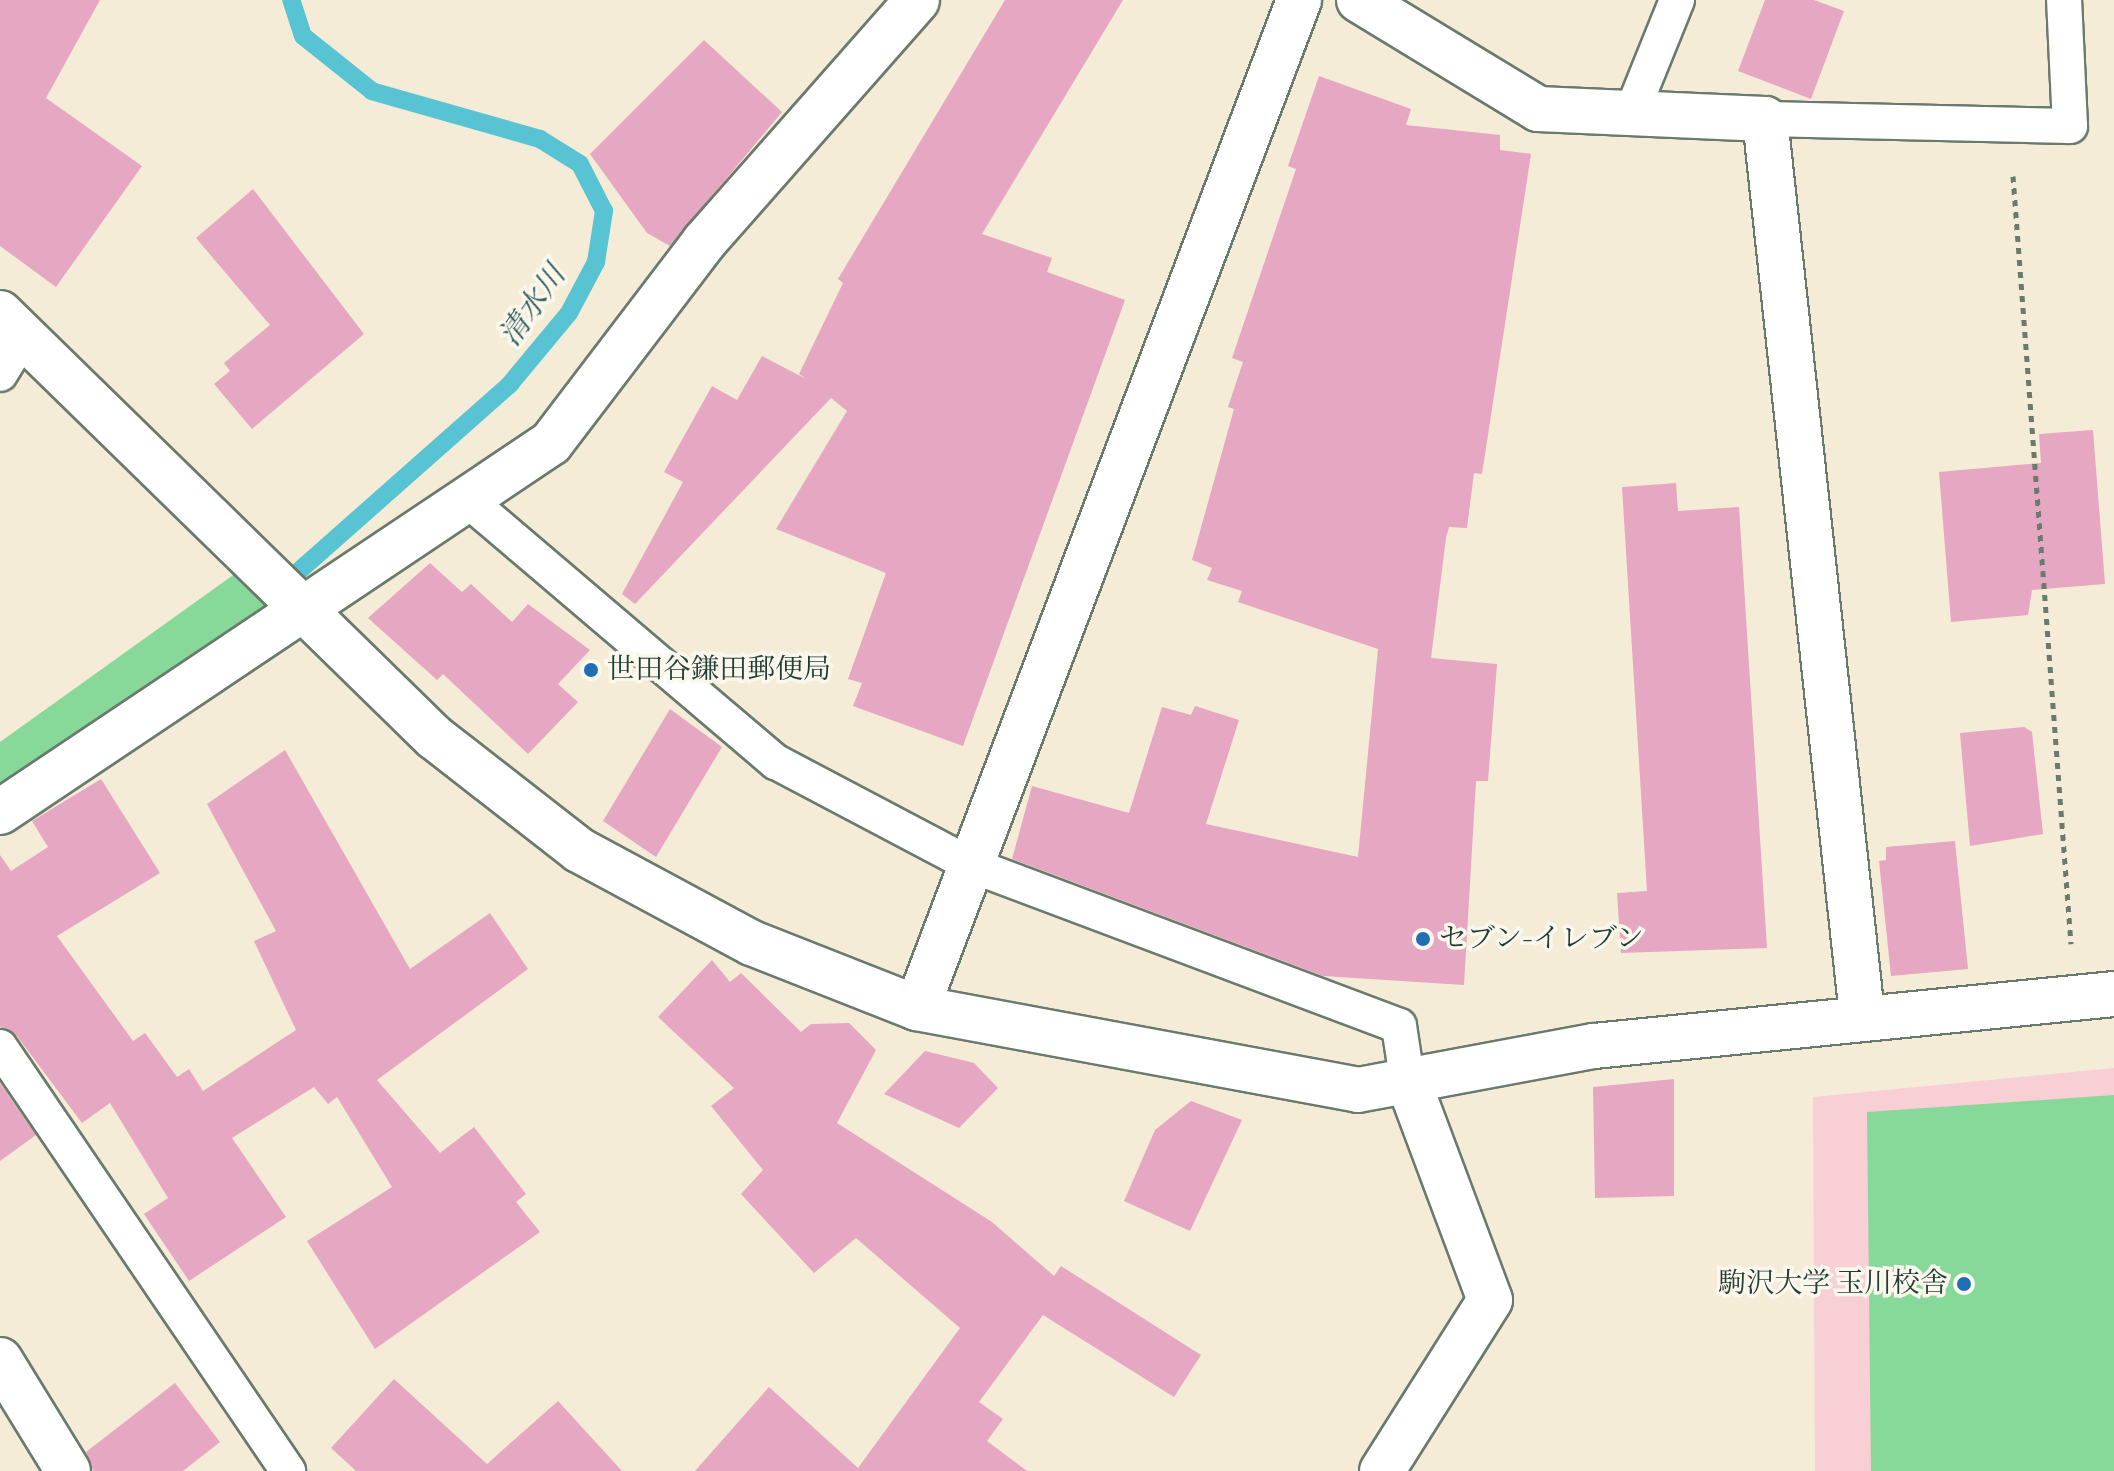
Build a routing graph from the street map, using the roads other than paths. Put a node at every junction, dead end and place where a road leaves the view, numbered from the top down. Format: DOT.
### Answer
graph roads {
  1 [pos="917,0"];
  2 [pos="1299,0"];
  3 [pos="1359,0"];
  4 [pos="1677,0"];
  5 [pos="2064,0"];
  6 [pos="1631,114"];
  7 [pos="1765,119"];
  8 [pos="12,324"];
  9 [pos="0,374"];
  10 [pos="470,502"];
  11 [pos="307,610"];
  12 [pos="0,812"];
  13 [pos="971,865"];
  14 [pos="2094,995"];
  15 [pos="917,1008"];
  16 [pos="1862,1015"];
  17 [pos="0,1047"];
  18 [pos="1407,1078"];
  19 [pos="0,1360"];
  20 [pos="68,1471"];
  21 [pos="288,1471"];
  22 [pos="1382,1471"];
  1 -- 10 [label="street"];
  2 -- 13 [label="street"];
  3 -- 6 [label="street"];
  4 -- 6 [label="lane"];
  5 -- 7 [label="lane"];
  6 -- 7 [label="street"];
  7 -- 16 [label="street"];
  8 -- 9 [label="lane"];
  8 -- 11 [label="street"];
  10 -- 11 [label="street"];
  10 -- 13 [label="lane"];
  11 -- 12 [label="street"];
  11 -- 15 [label="street"];
  13 -- 15 [label="street"];
  13 -- 18 [label="lane"];
  14 -- 16 [label="street"];
  15 -- 18 [label="street"];
  16 -- 18 [label="street"];
  17 -- 21 [label="lane"];
  18 -- 22 [label="street"];
  19 -- 20 [label="street"];
}
